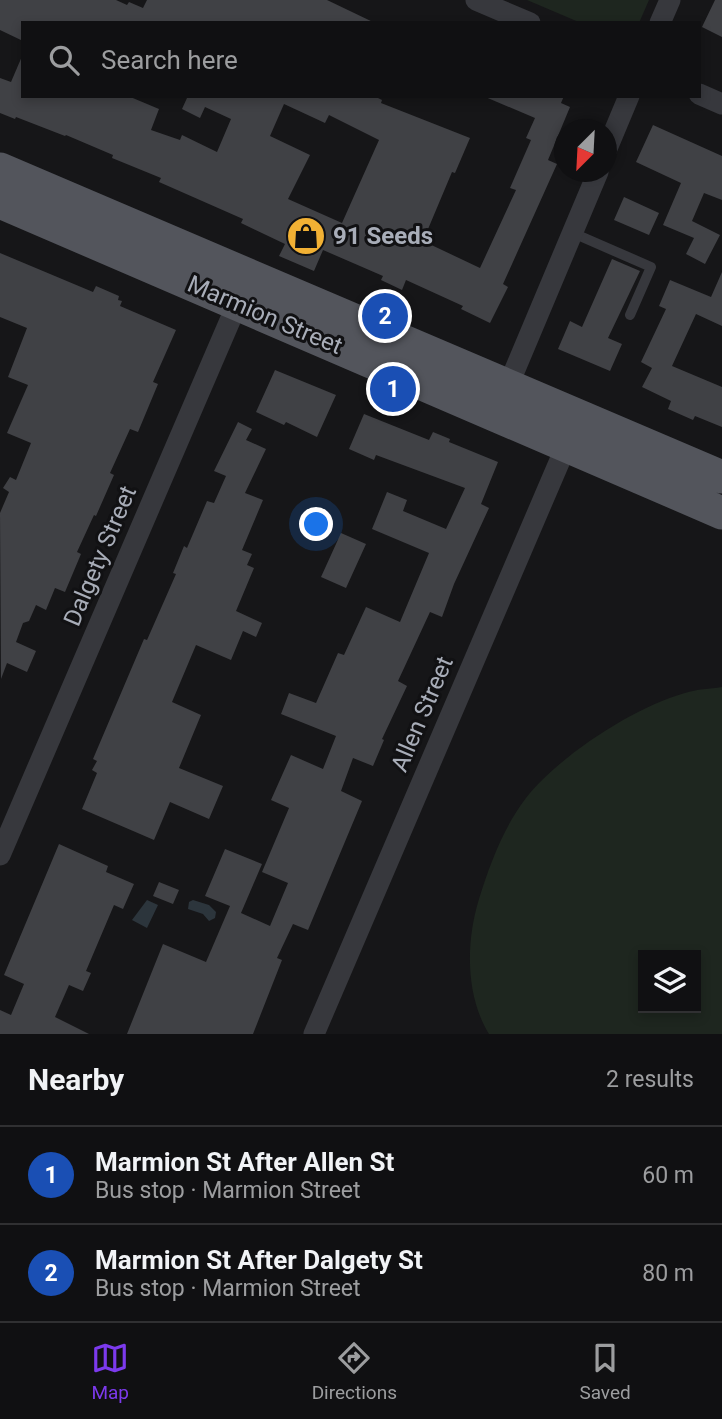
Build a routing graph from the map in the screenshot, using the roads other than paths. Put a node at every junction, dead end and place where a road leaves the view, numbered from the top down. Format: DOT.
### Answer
graph roads {
  1 [pos="476,0"];
  2 [pos="670,0"];
  3 [pos="525,21"];
  4 [pos="661,21"];
  5 [pos="701,95"];
  6 [pos="628,98"];
  7 [pos="722,104"];
  8 [pos="617,126"];
  9 [pos="0,169"];
  10 [pos="594,182"];
  11 [pos="0,202"];
  12 [pos="573,233"];
  13 [pos="243,290"];
  14 [pos="630,315"];
  15 [pos="508,386"];
  16 [pos="579,415"];
  17 [pos="566,446"];
  18 [pos="722,477"];
  19 [pos="722,513"];
  20 [pos="0,855"];
  21 [pos="314,1034"];
  1 -- 3 [label="street"];
  2 -- 4 [label="street"];
  5 -- 7 [label="street"];
  6 -- 8 [label="street"];
  9 -- 13 [label="main road, Marmion Street"];
  10 -- 12 [label="street"];
  11 -- 13 [label="main road, Marmion Street"];
  12 -- 14 [label="lane"];
  12 -- 15 [label="street"];
  13 -- 15 [label="main road, Marmion Street"];
  13 -- 17 [label="main road, Marmion Street"];
  13 -- 20 [label="street, Dalgety Street"];
  15 -- 16 [label="main road, Marmion Street"];
  16 -- 17 [label="street, Allen Street"];
  16 -- 18 [label="main road, Marmion Street"];
  17 -- 19 [label="main road, Marmion Street"];
  17 -- 21 [label="street, Allen Street"];
}
